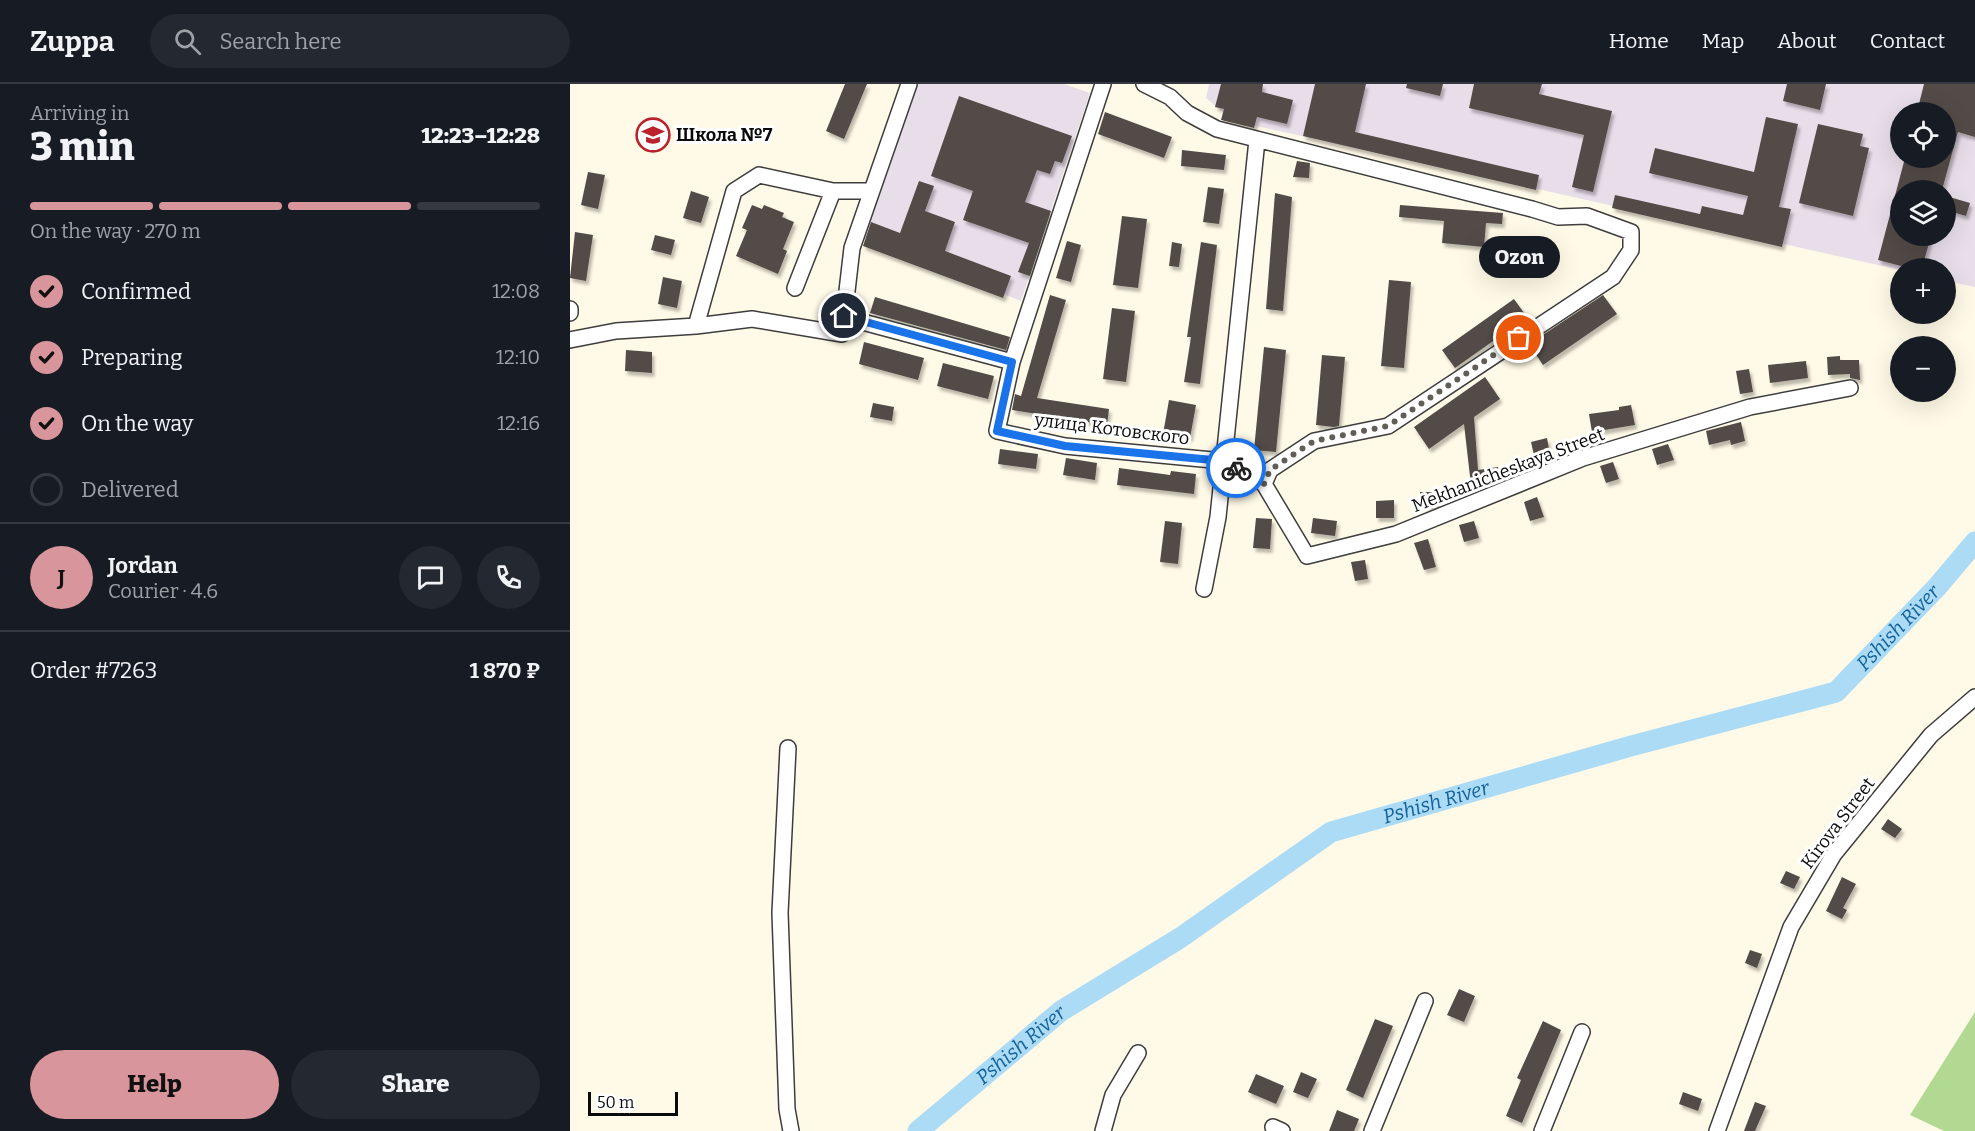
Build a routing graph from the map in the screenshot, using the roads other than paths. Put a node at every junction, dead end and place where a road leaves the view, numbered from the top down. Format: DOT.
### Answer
graph roads {
  1 [pos="909,84"];
  2 [pos="1103,84"];
  3 [pos="1144,84"];
  4 [pos="1257,140"];
  5 [pos="833,190"];
  6 [pos="870,191"];
  7 [pos="795,288"];
  8 [pos="844,316"];
  9 [pos="696,326"];
  10 [pos="570,340"];
  11 [pos="1012,362"];
  12 [pos="1850,388"];
  13 [pos="1223,461"];
  14 [pos="1264,484"];
  15 [pos="1204,589"];
  16 [pos="1975,697"];
  17 [pos="788,748"];
  18 [pos="1425,1001"];
  19 [pos="1582,1032"];
  20 [pos="1138,1053"];
  21 [pos="791,1131"];
  22 [pos="1103,1131"];
  23 [pos="1372,1131"];
  24 [pos="1542,1131"];
  25 [pos="1717,1131"];
  1 -- 6 [label="street"];
  2 -- 11 [label="street"];
  3 -- 4 [label="street"];
  4 -- 13 [label="street"];
  4 -- 14 [label="street"];
  5 -- 6 [label="street"];
  5 -- 7 [label="street"];
  5 -- 9 [label="street"];
  6 -- 8 [label="street"];
  8 -- 9 [label="street"];
  8 -- 11 [label="street"];
  9 -- 10 [label="street"];
  11 -- 13 [label="street, улица Котовского"];
  12 -- 14 [label="street, Mekhanicheskaya Street"];
  13 -- 14 [label="street, Mekhanicheskaya Street"];
  13 -- 15 [label="street"];
  16 -- 25 [label="street, Kirova Street"];
  17 -- 21 [label="street"];
  18 -- 23 [label="street"];
  19 -- 24 [label="street"];
  20 -- 22 [label="street"];
}
